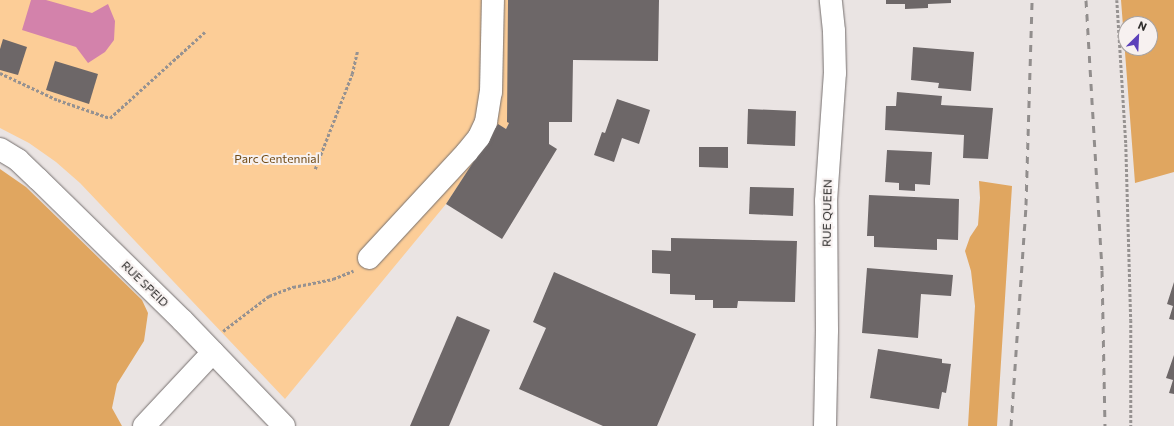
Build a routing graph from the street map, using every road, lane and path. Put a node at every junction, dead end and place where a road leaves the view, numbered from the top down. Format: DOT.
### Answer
graph roads {
  1 [pos="493,0"];
  2 [pos="831,0"];
  3 [pos="1117,0"];
  4 [pos="205,32"];
  5 [pos="357,52"];
  6 [pos="0,73"];
  7 [pos="0,149"];
  8 [pos="315,169"];
  9 [pos="369,258"];
  10 [pos="209,348"];
  11 [pos="144,426"];
  12 [pos="284,426"];
  13 [pos="825,426"];
  14 [pos="1131,426"];
  1 -- 9 [label="street"];
  2 -- 13 [label="street, RUE QUEEN"];
  3 -- 14 [label="path"];
  4 -- 6 [label="path"];
  5 -- 8 [label="path"];
  7 -- 10 [label="street, RUE SPEID"];
  9 -- 10 [label="path"];
  10 -- 11 [label="street"];
  10 -- 12 [label="street, RUE SPEID"];
}
